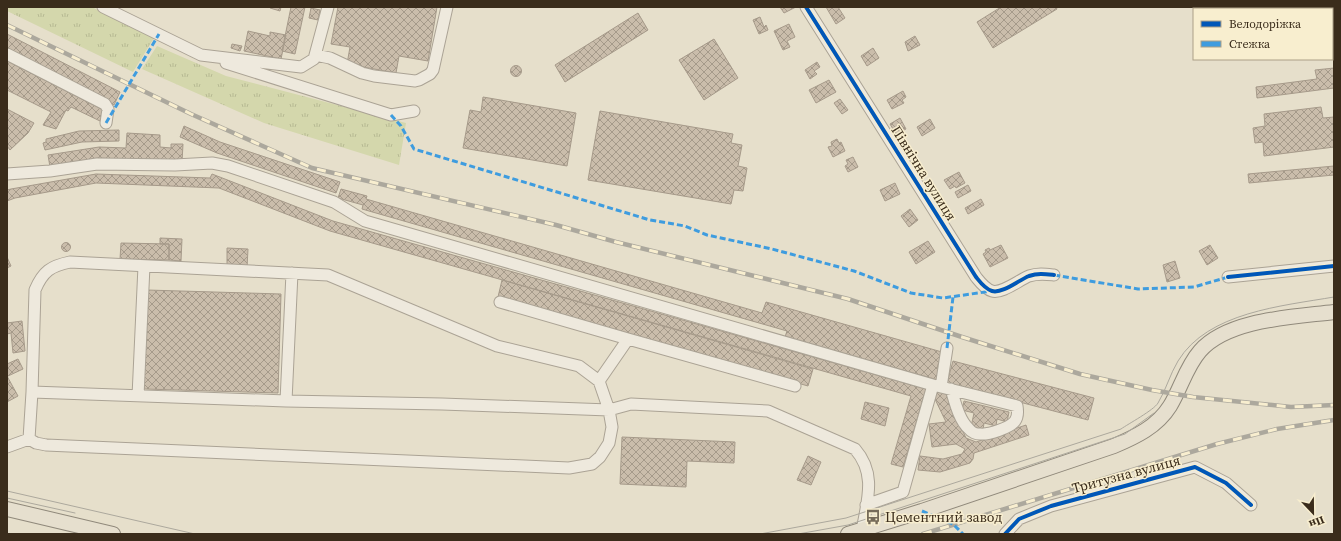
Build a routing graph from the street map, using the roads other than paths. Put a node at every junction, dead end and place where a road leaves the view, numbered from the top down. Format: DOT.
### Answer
graph roads {
  1 [pos="103,7"];
  2 [pos="328,7"];
  3 [pos="447,7"];
  4 [pos="806,7"];
  5 [pos="7,54"];
  6 [pos="201,55"];
  7 [pos="315,55"];
  8 [pos="414,111"];
  9 [pos="106,123"];
  10 [pos="7,174"];
  11 [pos="144,266"];
  12 [pos="1334,266"];
  13 [pos="292,273"];
  14 [pos="1054,274"];
  15 [pos="1228,277"];
  16 [pos="500,302"];
  17 [pos="1334,312"];
  18 [pos="628,339"];
  19 [pos="947,348"];
  20 [pos="599,381"];
  21 [pos="795,386"];
  22 [pos="942,387"];
  23 [pos="32,392"];
  24 [pos="138,396"];
  25 [pos="286,401"];
  26 [pos="610,410"];
  27 [pos="29,439"];
  28 [pos="7,447"];
  29 [pos="866,505"];
  30 [pos="1251,505"];
  31 [pos="7,509"];
  32 [pos="862,531"];
  33 [pos="112,534"];
  34 [pos="848,534"];
  35 [pos="1005,534"];
  1 -- 6 [label="street"];
  2 -- 7 [label="street"];
  3 -- 7 [label="street"];
  4 -- 14 [label="street, Північна вулиця"];
  5 -- 9 [label="street"];
  6 -- 7 [label="street"];
  6 -- 8 [label="street"];
  10 -- 22 [label="street"];
  11 -- 13 [label="street"];
  11 -- 23 [label="street"];
  11 -- 24 [label="street"];
  12 -- 15 [label="street"];
  13 -- 20 [label="street"];
  13 -- 25 [label="street"];
  16 -- 18 [label="street"];
  17 -- 32 [label="main road"];
  18 -- 20 [label="street"];
  18 -- 21 [label="street"];
  19 -- 22 [label="street"];
  20 -- 26 [label="street"];
  22 -- 22 [label="street"];
  22 -- 29 [label="street"];
  23 -- 24 [label="street"];
  23 -- 27 [label="street"];
  24 -- 25 [label="street"];
  25 -- 26 [label="street"];
  26 -- 27 [label="street"];
  26 -- 29 [label="street"];
  27 -- 28 [label="street"];
  29 -- 32 [label="street"];
  30 -- 35 [label="street, Тритузна вулиця"];
  31 -- 33 [label="main road"];
  32 -- 34 [label="main road"];
}
